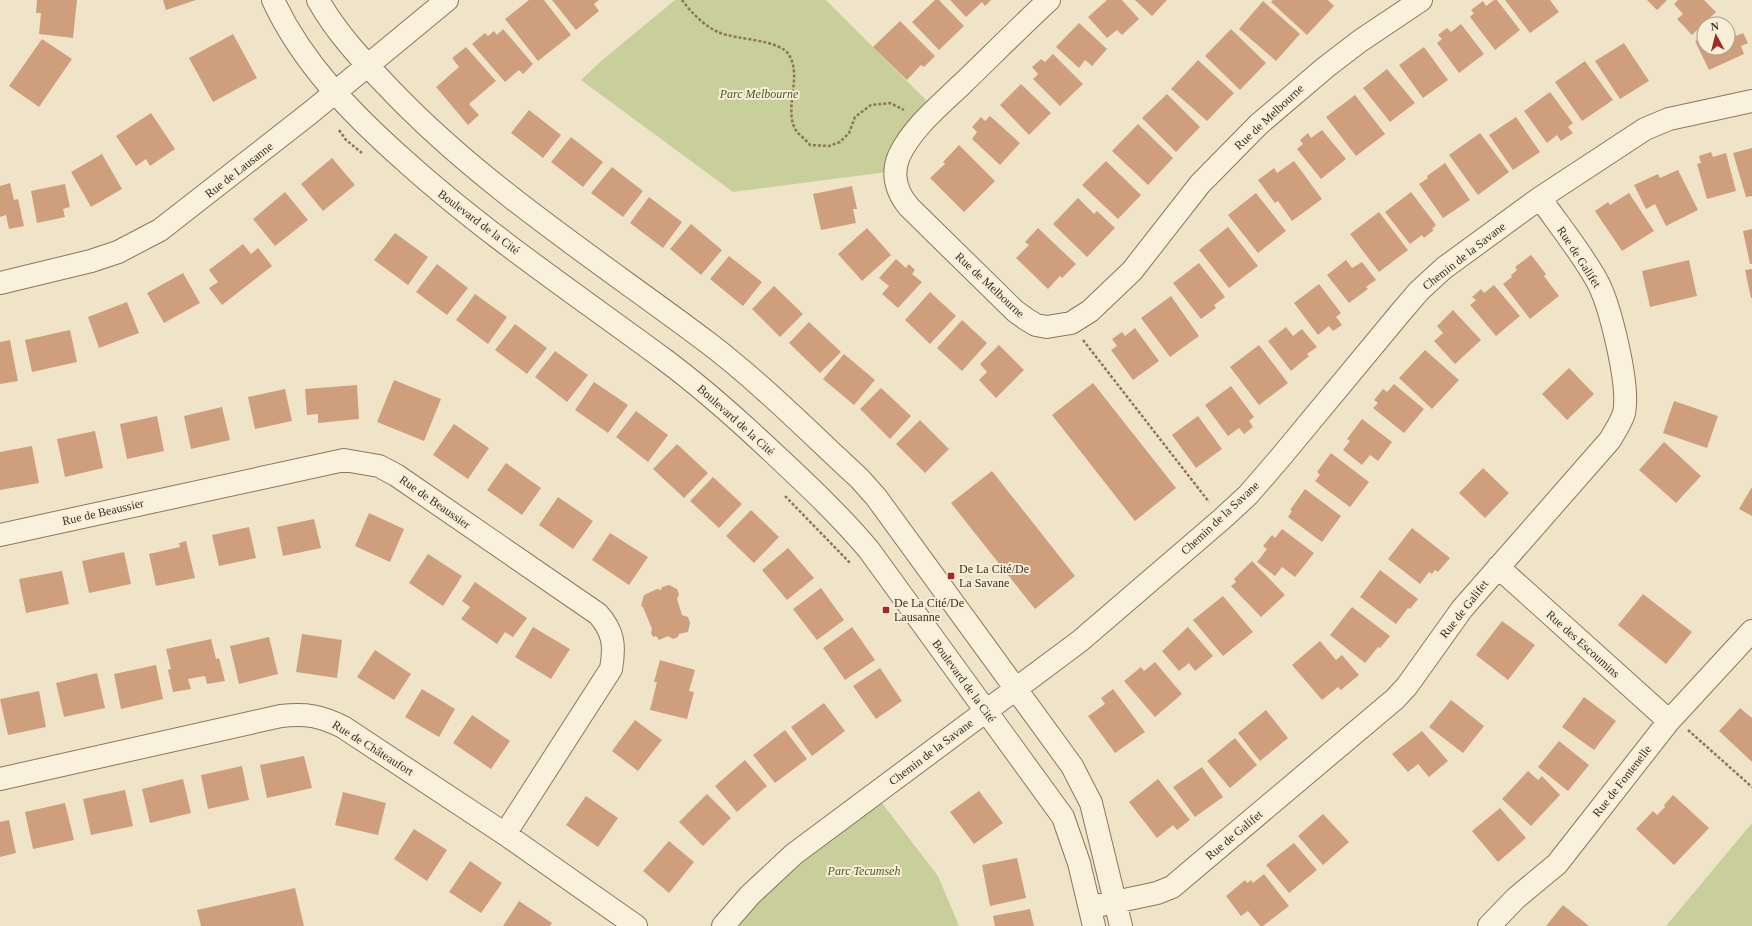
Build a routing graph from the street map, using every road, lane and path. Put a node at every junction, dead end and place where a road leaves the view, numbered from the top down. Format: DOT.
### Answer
graph roads {
  1 [pos="273,0"];
  2 [pos="318,0"];
  3 [pos="447,0"];
  4 [pos="682,0"];
  5 [pos="1049,0"];
  6 [pos="1421,0"];
  7 [pos="368,66"];
  8 [pos="335,93"];
  9 [pos="1752,101"];
  10 [pos="922,124"];
  11 [pos="338,128"];
  12 [pos="364,155"];
  13 [pos="1540,198"];
  14 [pos="0,283"];
  15 [pos="1070,323"];
  16 [pos="783,494"];
  17 [pos="1222,519"];
  18 [pos="0,536"];
  19 [pos="852,566"];
  20 [pos="1498,567"];
  21 [pos="1752,631"];
  22 [pos="1016,688"];
  23 [pos="985,710"];
  24 [pos="1669,720"];
  25 [pos="0,779"];
  26 [pos="1752,787"];
  27 [pos="505,834"];
  28 [pos="1115,903"];
  29 [pos="1092,916"];
  30 [pos="636,926"];
  31 [pos="723,926"];
  32 [pos="1120,926"];
  33 [pos="1489,926"];
  1 -- 8 [label="street, Boulevard de la Cité"];
  2 -- 7 [label="street"];
  3 -- 7 [label="street, Rue de Lausanne"];
  4 -- 10 [label="path"];
  5 -- 10 [label="street, Rue de Melbourne"];
  6 -- 15 [label="street, Rue de Melbourne"];
  7 -- 8 [label="street, Rue de Lausanne"];
  7 -- 22 [label="street"];
  8 -- 14 [label="street, Rue de Lausanne"];
  8 -- 23 [label="street, Boulevard de la Cité"];
  9 -- 13 [label="street, Chemin de la Savane"];
  10 -- 15 [label="street, Rue de Melbourne"];
  11 -- 12 [label="path"];
  13 -- 17 [label="street, Chemin de la Savane"];
  13 -- 20 [label="street, Rue de Galifet"];
  15 -- 17 [label="path"];
  16 -- 19 [label="path"];
  17 -- 22 [label="street, Chemin de la Savane"];
  18 -- 27 [label="street, Rue de Beaussier"];
  20 -- 24 [label="street, Rue des Escoumins"];
  20 -- 28 [label="street, Rue de Galifet"];
  21 -- 24 [label="street, Rue de Fontenelle"];
  22 -- 23 [label="street, Chemin de la Savane"];
  22 -- 28 [label="street"];
  23 -- 29 [label="street, Boulevard de la Cité"];
  23 -- 31 [label="street, Chemin de la Savane"];
  24 -- 26 [label="path"];
  24 -- 33 [label="street, Rue de Fontenelle"];
  25 -- 27 [label="street, Rue de Châteaufort"];
  27 -- 30 [label="street, Rue de Châteaufort"];
  28 -- 29 [label="street, Rue de Galifet"];
  28 -- 32 [label="street"];
}
